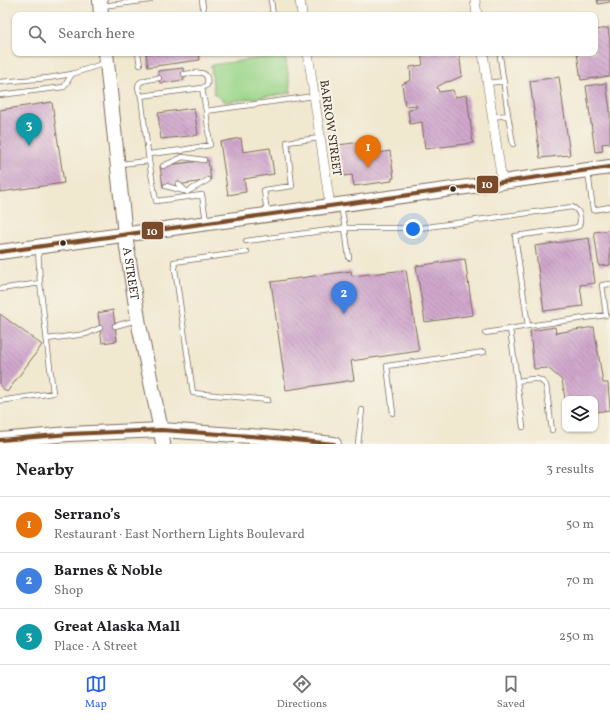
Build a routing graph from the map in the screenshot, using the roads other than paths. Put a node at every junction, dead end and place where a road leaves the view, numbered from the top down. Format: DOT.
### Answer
graph roads {
  1 [pos="150,0"];
  2 [pos="202,0"];
  3 [pos="271,0"];
  4 [pos="300,0"];
  5 [pos="475,0"];
  6 [pos="141,1"];
  7 [pos="101,7"];
  8 [pos="204,12"];
  9 [pos="273,12"];
  10 [pos="302,12"];
  11 [pos="477,12"];
  12 [pos="138,56"];
  13 [pos="308,56"];
  14 [pos="484,56"];
  15 [pos="500,56"];
  16 [pos="106,58"];
  17 [pos="140,65"];
  18 [pos="72,74"];
  19 [pos="184,74"];
  20 [pos="159,78"];
  21 [pos="504,81"];
  22 [pos="0,82"];
  23 [pos="488,83"];
  24 [pos="202,88"];
  25 [pos="0,95"];
  26 [pos="141,96"];
  27 [pos="314,96"];
  28 [pos="206,111"];
  29 [pos="508,115"];
  30 [pos="492,117"];
  31 [pos="320,138"];
  32 [pos="513,144"];
  33 [pos="182,150"];
  34 [pos="149,154"];
  35 [pos="183,157"];
  36 [pos="204,160"];
  37 [pos="149,161"];
  38 [pos="194,162"];
  39 [pos="118,164"];
  40 [pos="175,164"];
  41 [pos="163,166"];
  42 [pos="610,167"];
  43 [pos="588,170"];
  44 [pos="208,180"];
  45 [pos="196,182"];
  46 [pos="502,182"];
  47 [pos="178,184"];
  48 [pos="166,186"];
  49 [pos="187,194"];
  50 [pos="336,205"];
  51 [pos="610,207"];
  52 [pos="267,215"];
  53 [pos="207,223"];
  54 [pos="344,228"];
  55 [pos="125,235"];
  56 [pos="246,241"];
  57 [pos="38,247"];
  58 [pos="0,252"];
  59 [pos="247,252"];
  60 [pos="348,258"];
  61 [pos="40,283"];
  62 [pos="610,284"];
  63 [pos="0,289"];
  64 [pos="138,320"];
  65 [pos="115,326"];
  66 [pos="528,326"];
  67 [pos="100,328"];
  68 [pos="510,329"];
  69 [pos="485,333"];
  70 [pos="47,339"];
  71 [pos="484,352"];
  72 [pos="517,381"];
  73 [pos="268,400"];
  74 [pos="0,401"];
  75 [pos="362,410"];
  76 [pos="393,413"];
  77 [pos="523,427"];
  78 [pos="552,430"];
  79 [pos="162,437"];
  80 [pos="0,440"];
  81 [pos="334,444"];
  82 [pos="358,444"];
  1 -- 6 [label="lane"];
  2 -- 8 [label="lane"];
  3 -- 9 [label="lane"];
  4 -- 10 [label="street"];
  5 -- 11 [label="street"];
  6 -- 7 [label="lane"];
  12 -- 17 [label="lane"];
  13 -- 27 [label="street, BARROW STREET"];
  14 -- 23 [label="street"];
  15 -- 21 [label="lane"];
  16 -- 18 [label="lane"];
  16 -- 39 [label="main road, A STREET"];
  18 -- 22 [label="lane"];
  18 -- 25 [label="lane"];
  19 -- 24 [label="lane"];
  20 -- 26 [label="lane"];
  21 -- 23 [label="lane"];
  21 -- 29 [label="lane"];
  23 -- 30 [label="street"];
  24 -- 26 [label="lane"];
  24 -- 28 [label="lane"];
  26 -- 34 [label="lane"];
  27 -- 28 [label="lane"];
  27 -- 31 [label="street, BARROW STREET"];
  28 -- 33 [label="lane"];
  29 -- 30 [label="lane"];
  29 -- 32 [label="lane"];
  30 -- 46 [label="street"];
  31 -- 50 [label="street, BARROW STREET"];
  31 -- 52 [label="lane"];
  33 -- 34 [label="lane"];
  33 -- 35 [label="lane"];
  34 -- 37 [label="lane"];
  35 -- 36 [label="lane"];
  35 -- 38 [label="lane"];
  35 -- 40 [label="lane"];
  35 -- 41 [label="lane"];
  37 -- 39 [label="lane"];
  37 -- 49 [label="lane"];
  39 -- 55 [label="main road, A STREET"];
  42 -- 43 [label="main road"];
  43 -- 46 [label="main road"];
  43 -- 51 [label="lane"];
  44 -- 49 [label="lane"];
  45 -- 49 [label="lane"];
  46 -- 50 [label="main road"];
  47 -- 49 [label="lane"];
  48 -- 49 [label="lane"];
  49 -- 53 [label="lane"];
  50 -- 52 [label="main road"];
  50 -- 54 [label="lane"];
  52 -- 53 [label="main road"];
  53 -- 55 [label="main road"];
  54 -- 56 [label="lane"];
  54 -- 60 [label="lane"];
  54 -- 66 [label="lane"];
  55 -- 57 [label="main road"];
  55 -- 64 [label="main road, A STREET"];
  57 -- 58 [label="main road"];
  57 -- 61 [label="lane"];
  59 -- 73 [label="lane"];
  61 -- 63 [label="lane"];
  61 -- 70 [label="lane"];
  62 -- 66 [label="lane"];
  64 -- 65 [label="lane"];
  64 -- 79 [label="main road, A STREET"];
  66 -- 68 [label="lane"];
  67 -- 70 [label="lane"];
  68 -- 69 [label="lane"];
  68 -- 72 [label="lane"];
  70 -- 74 [label="lane"];
  71 -- 76 [label="lane"];
  72 -- 77 [label="lane"];
  72 -- 78 [label="lane"];
  75 -- 82 [label="lane"];
  79 -- 80 [label="main road"];
  79 -- 81 [label="main road"];
}
